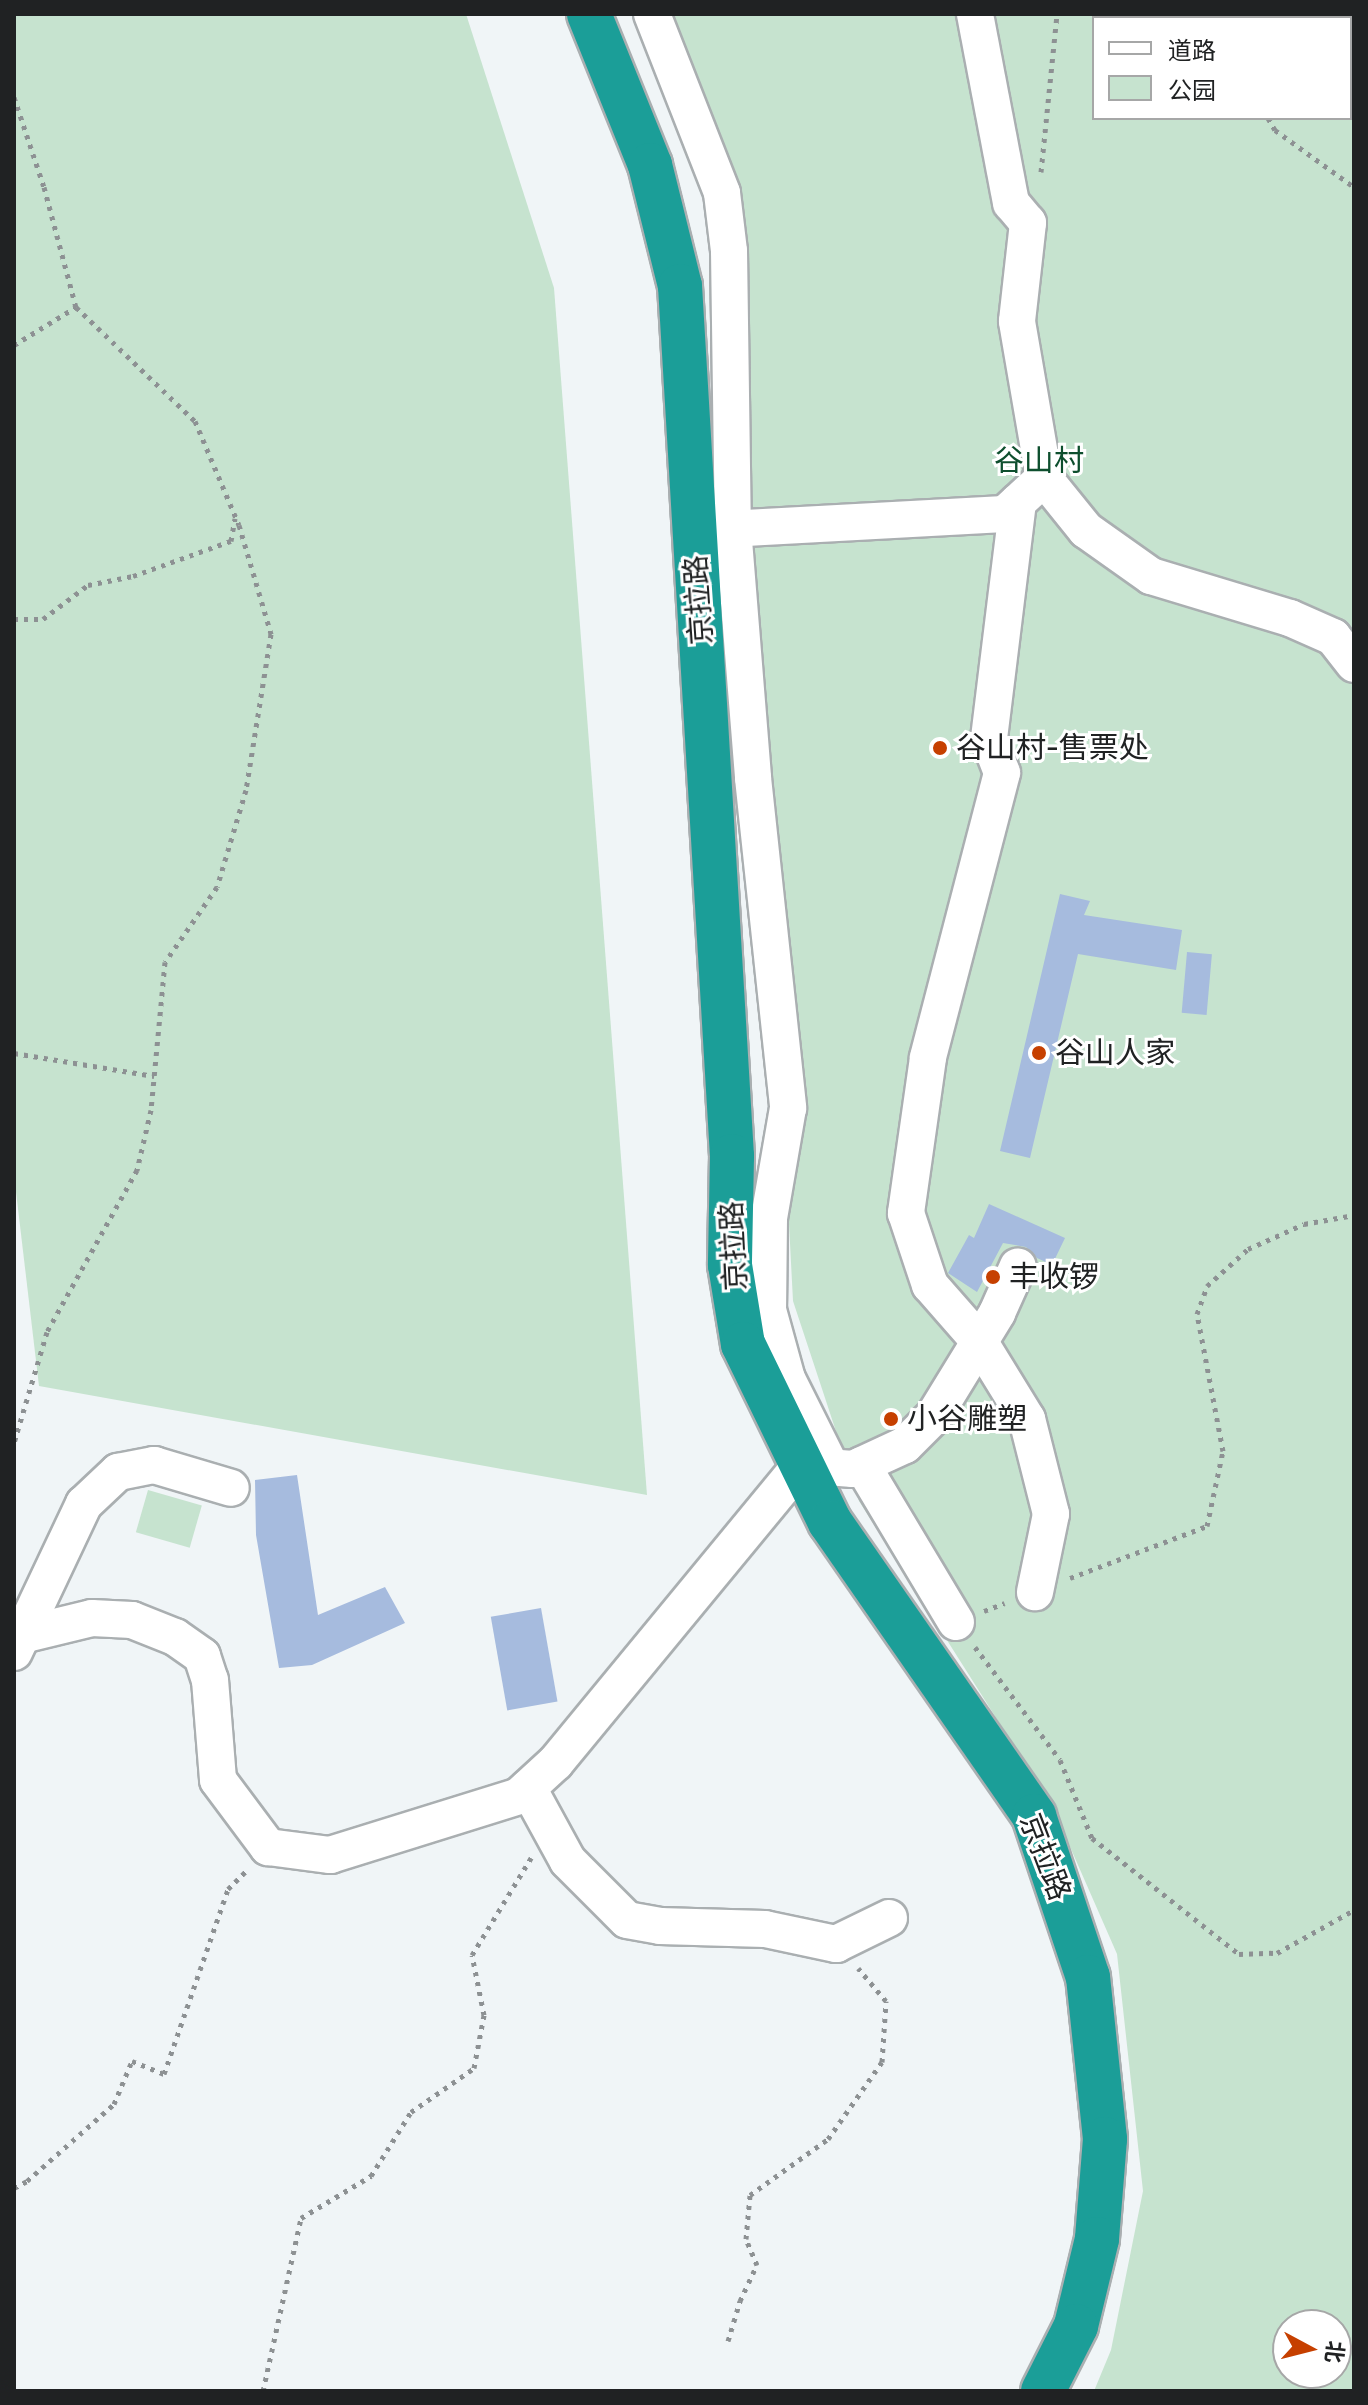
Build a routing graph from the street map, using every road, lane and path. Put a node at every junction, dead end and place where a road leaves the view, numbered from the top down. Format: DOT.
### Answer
graph roads {
  1 [pos="589,14"];
  2 [pos="652,14"];
  3 [pos="975,14"];
  4 [pos="1057,14"];
  5 [pos="14,97"];
  6 [pos="1269,120"];
  7 [pos="1354,187"];
  8 [pos="1028,223"];
  9 [pos="76,307"];
  10 [pos="14,345"];
  11 [pos="1031,490"];
  12 [pos="235,516"];
  13 [pos="714,529"];
  14 [pos="14,619"];
  15 [pos="1354,664"];
  16 [pos="14,1053"];
  17 [pos="154,1076"];
  18 [pos="1354,1215"];
  19 [pos="1018,1266"];
  20 [pos="979,1341"];
  21 [pos="14,1443"];
  22 [pos="831,1465"];
  23 [pos="231,1488"];
  24 [pos="1035,1592"];
  25 [pos="956,1622"];
  26 [pos="18,1643"];
  27 [pos="528,1788"];
  28 [pos="549,1827"];
  29 [pos="268,1847"];
  30 [pos="1354,1910"];
  31 [pos="889,1918"];
  32 [pos="836,1944"];
  33 [pos="14,2188"];
  34 [pos="728,2341"];
  35 [pos="263,2391"];
  36 [pos="1043,2391"];
  1 -- 13 [label="highway, 京拉路"];
  2 -- 13 [label="lane"];
  3 -- 8 [label="lane"];
  4 -- 8 [label="path"];
  5 -- 9 [label="path"];
  6 -- 7 [label="path"];
  8 -- 11 [label="lane"];
  9 -- 10 [label="path"];
  9 -- 12 [label="path"];
  11 -- 13 [label="lane"];
  11 -- 15 [label="lane"];
  11 -- 20 [label="lane"];
  12 -- 14 [label="path"];
  12 -- 17 [label="path"];
  13 -- 22 [label="lane"];
  13 -- 22 [label="highway, 京拉路"];
  16 -- 17 [label="path"];
  17 -- 21 [label="path"];
  18 -- 24 [label="path"];
  19 -- 20 [label="lane"];
  20 -- 22 [label="lane"];
  20 -- 24 [label="lane"];
  22 -- 25 [label="lane"];
  22 -- 27 [label="lane"];
  22 -- 36 [label="highway, 京拉路"];
  23 -- 26 [label="lane"];
  24 -- 25 [label="path"];
  25 -- 30 [label="path"];
  26 -- 29 [label="lane"];
  27 -- 28 [label="lane"];
  27 -- 29 [label="lane"];
  28 -- 32 [label="lane"];
  28 -- 35 [label="path"];
  29 -- 33 [label="path"];
  31 -- 32 [label="lane"];
  32 -- 34 [label="path"];
}
